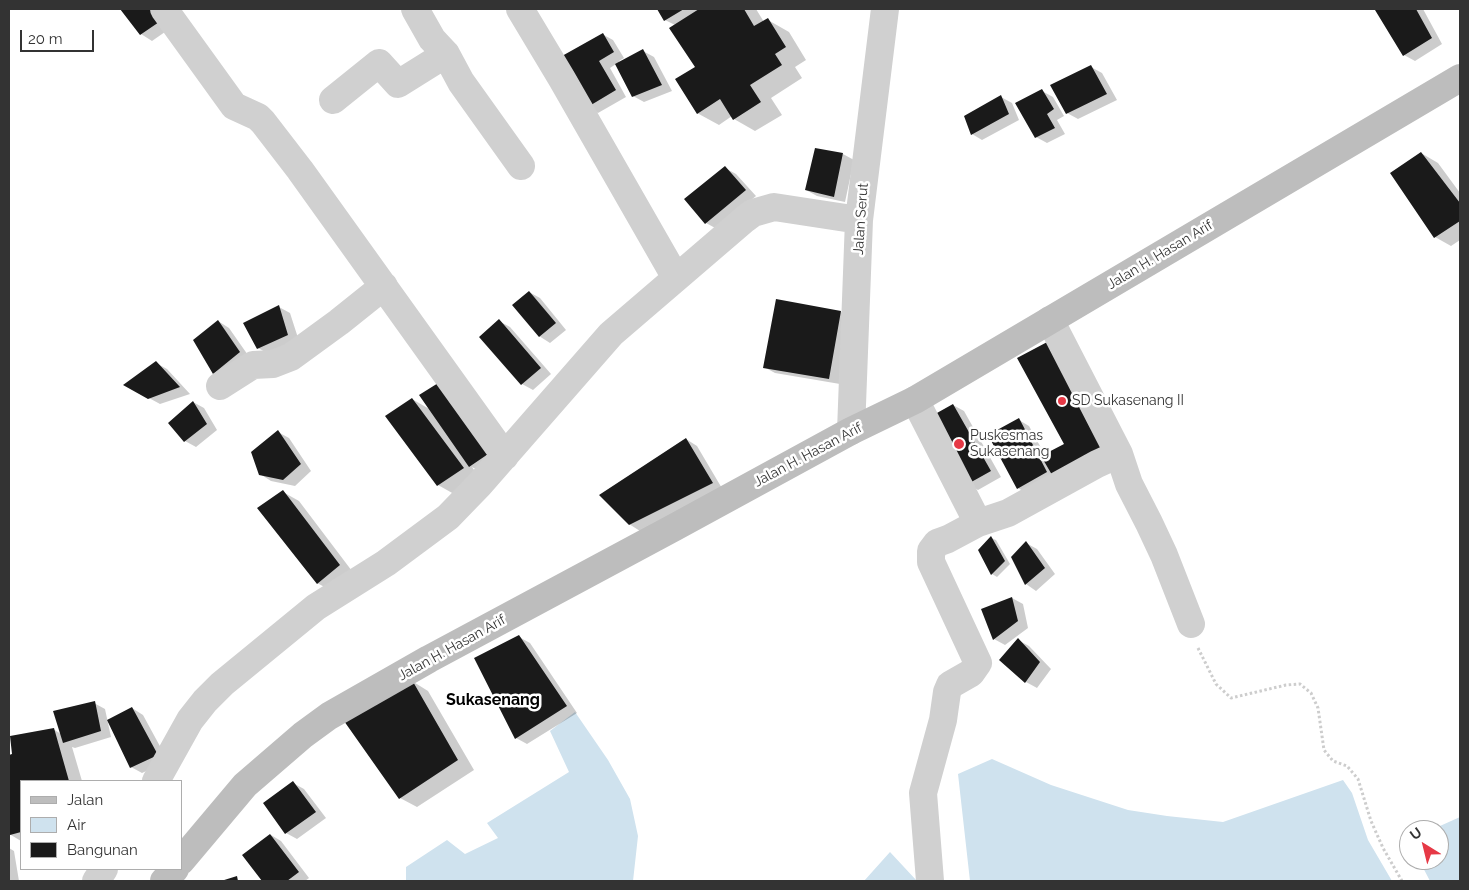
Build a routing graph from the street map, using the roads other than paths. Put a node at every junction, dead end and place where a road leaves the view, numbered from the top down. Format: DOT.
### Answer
graph roads {
  1 [pos="164,9"];
  2 [pos="415,9"];
  3 [pos="520,9"];
  4 [pos="885,9"];
  5 [pos="446,54"];
  6 [pos="1460,78"];
  7 [pos="333,100"];
  8 [pos="521,166"];
  9 [pos="859,220"];
  10 [pos="676,278"];
  11 [pos="384,286"];
  12 [pos="1050,320"];
  13 [pos="220,386"];
  14 [pos="915,400"];
  15 [pos="851,431"];
  16 [pos="1119,454"];
  17 [pos="505,456"];
  18 [pos="978,523"];
  19 [pos="1191,624"];
  20 [pos="157,780"];
  21 [pos="182,860"];
  22 [pos="103,870"];
  23 [pos="174,870"];
  24 [pos="96,881"];
  25 [pos="164,881"];
  26 [pos="930,881"];
  1 -- 11 [label="street"];
  2 -- 5 [label="street"];
  3 -- 10 [label="street"];
  4 -- 9 [label="street, Jalan Serut"];
  5 -- 7 [label="street"];
  5 -- 8 [label="street"];
  6 -- 12 [label="main road, Jalan H. Hasan Arif"];
  9 -- 10 [label="street"];
  9 -- 15 [label="street, Jalan Serut"];
  10 -- 17 [label="street"];
  11 -- 13 [label="street"];
  11 -- 17 [label="street"];
  12 -- 14 [label="main road, Jalan H. Hasan Arif"];
  12 -- 16 [label="street"];
  14 -- 15 [label="main road, Jalan H. Hasan Arif"];
  14 -- 18 [label="street"];
  15 -- 21 [label="main road, Jalan H. Hasan Arif"];
  16 -- 18 [label="street"];
  16 -- 19 [label="street"];
  17 -- 20 [label="street"];
  18 -- 26 [label="street"];
  22 -- 24 [label="street"];
  23 -- 25 [label="main road"];
}
